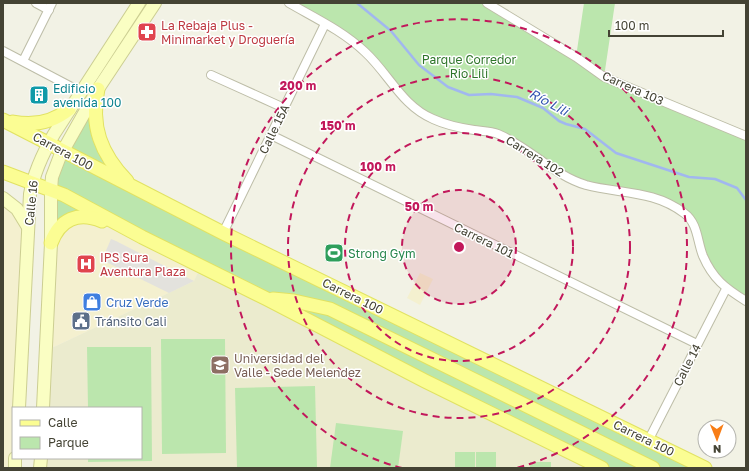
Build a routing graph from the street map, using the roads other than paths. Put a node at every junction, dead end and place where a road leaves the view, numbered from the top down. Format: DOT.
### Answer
graph roads {
  1 [pos="36,3"];
  2 [pos="139,3"];
  3 [pos="155,3"];
  4 [pos="289,3"];
  5 [pos="487,3"];
  6 [pos="51,6"];
  7 [pos="325,24"];
  8 [pos="3,51"];
  9 [pos="23,61"];
  10 [pos="211,75"];
  11 [pos="98,89"];
  12 [pos="81,92"];
  13 [pos="284,108"];
  14 [pos="70,109"];
  15 [pos="3,120"];
  16 [pos="271,135"];
  17 [pos="746,136"];
  18 [pos="48,143"];
  19 [pos="63,151"];
  20 [pos="3,172"];
  21 [pos="32,183"];
  22 [pos="135,189"];
  23 [pos="50,190"];
  24 [pos="3,198"];
  25 [pos="28,228"];
  26 [pos="224,233"];
  27 [pos="142,237"];
  28 [pos="50,243"];
  29 [pos="726,289"];
  30 [pos="267,299"];
  31 [pos="746,300"];
  32 [pos="697,344"];
  33 [pos="19,407"];
  34 [pos="43,407"];
  35 [pos="648,440"];
  36 [pos="602,468"];
  37 [pos="653,468"];
  38 [pos="705,468"];
  1 -- 6 [label="street"];
  2 -- 12 [label="street, Calle 16"];
  3 -- 11 [label="street, Calle 16"];
  4 -- 7 [label="street, Carrera 102"];
  5 -- 17 [label="street, Carrera 103"];
  6 -- 9 [label="street"];
  7 -- 13 [label="street, Calle 15A"];
  7 -- 29 [label="street, Carrera 102"];
  8 -- 9 [label="street"];
  9 -- 12 [label="street"];
  10 -- 13 [label="street"];
  11 -- 19 [label="street, Calle 16"];
  11 -- 22 [label="main road"];
  12 -- 14 [label="street, Calle 16"];
  13 -- 16 [label="street, Calle 15A"];
  14 -- 15 [label="main road"];
  14 -- 18 [label="street, Calle 16"];
  15 -- 18 [label="main road, Carrera 100"];
  16 -- 26 [label="street, Calle 15A"];
  16 -- 32 [label="street, Carrera 101"];
  18 -- 19 [label="main road, Carrera 100"];
  18 -- 21 [label="street, Calle 16"];
  19 -- 22 [label="main road, Carrera 100"];
  19 -- 23 [label="street, Calle 16"];
  20 -- 21 [label="main road"];
  21 -- 23 [label="main road"];
  21 -- 25 [label="street, Calle 16"];
  22 -- 26 [label="main road, Carrera 100"];
  23 -- 27 [label="main road"];
  23 -- 28 [label="street, Calle 16"];
  24 -- 25 [label="street"];
  25 -- 33 [label="street, Calle 16"];
  26 -- 35 [label="main road, Carrera 100"];
  27 -- 28 [label="main road"];
  27 -- 30 [label="main road"];
  28 -- 34 [label="street, Calle 16"];
  29 -- 31 [label="street, Carrera 102"];
  29 -- 32 [label="street, Calle 14"];
  30 -- 36 [label="main road"];
  30 -- 37 [label="main road"];
  32 -- 35 [label="street, Calle 14"];
  35 -- 38 [label="main road, Carrera 100"];
}
